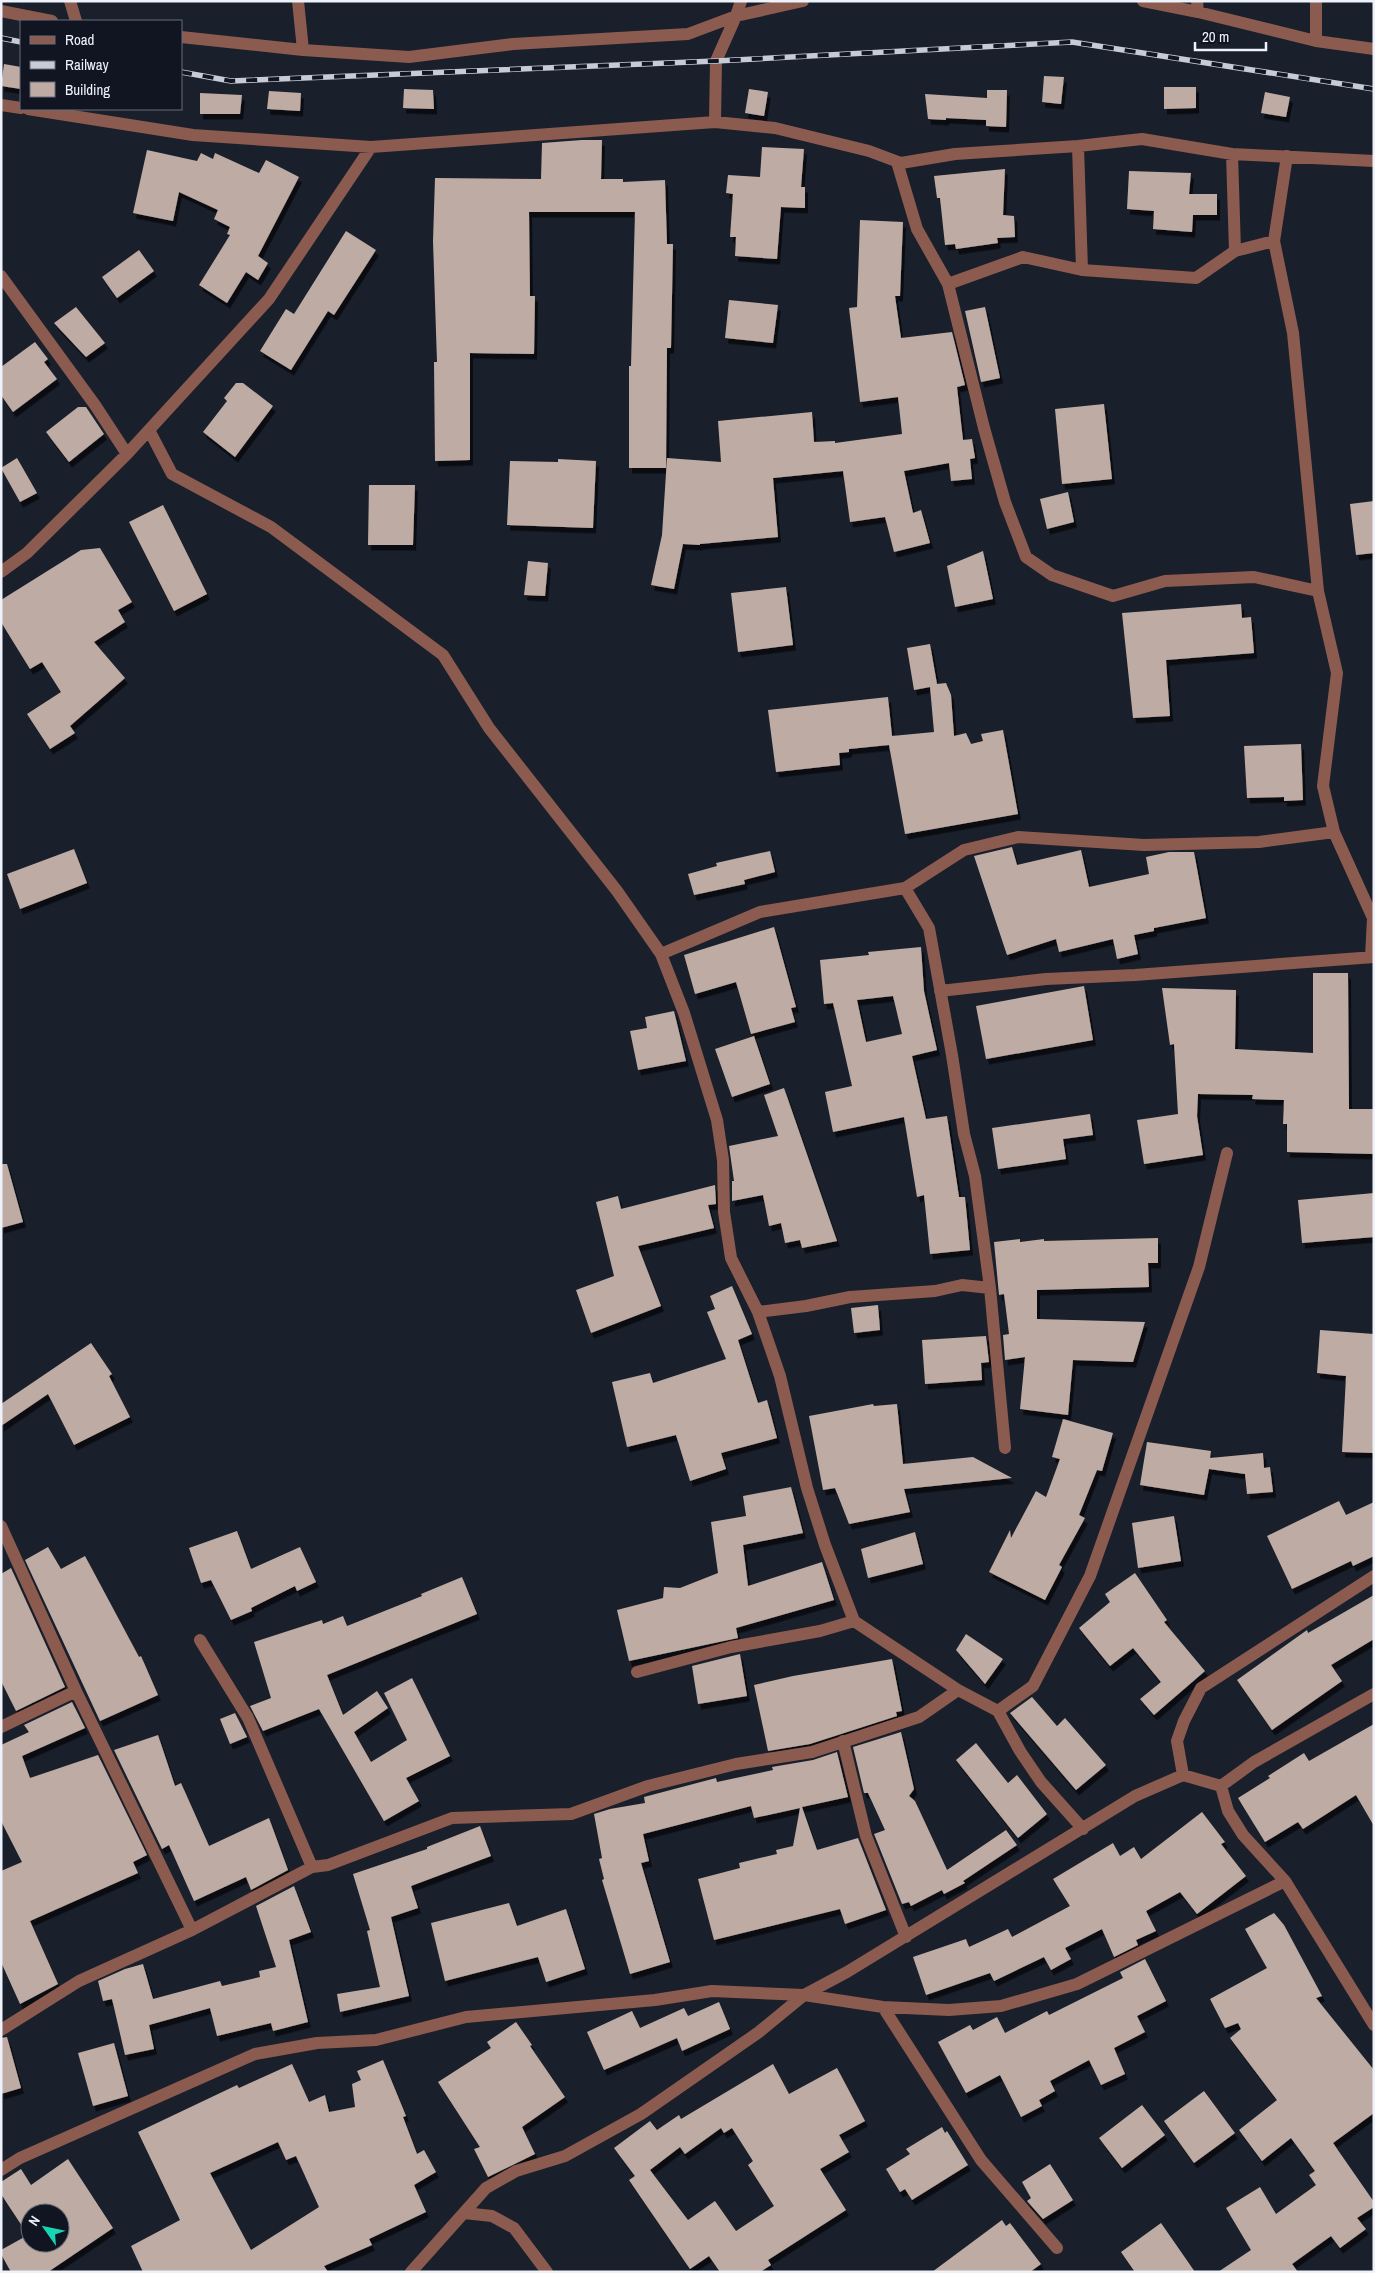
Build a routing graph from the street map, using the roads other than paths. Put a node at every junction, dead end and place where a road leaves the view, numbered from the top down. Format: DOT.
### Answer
graph roads {
  1 [pos="70,1"];
  2 [pos="298,1"];
  3 [pos="740,1"];
  4 [pos="803,1"];
  5 [pos="1143,1"];
  6 [pos="1316,1"];
  7 [pos="1198,7"];
  8 [pos="1,11"];
  9 [pos="736,16"];
  10 [pos="47,20"];
  11 [pos="76,20"];
  12 [pos="182,37"];
  13 [pos="1316,41"];
  14 [pos="1374,49"];
  15 [pos="303,50"];
  16 [pos="1,104"];
  17 [pos="20,108"];
  18 [pos="34,110"];
  19 [pos="715,122"];
  20 [pos="1078,146"];
  21 [pos="371,147"];
  22 [pos="1232,154"];
  23 [pos="1287,156"];
  24 [pos="1374,161"];
  25 [pos="897,162"];
  26 [pos="1274,241"];
  27 [pos="1235,251"];
  28 [pos="1082,270"];
  29 [pos="1,276"];
  30 [pos="948,284"];
  31 [pos="149,430"];
  32 [pos="127,454"];
  33 [pos="1,572"];
  34 [pos="1318,591"];
  35 [pos="1334,832"];
  36 [pos="905,888"];
  37 [pos="661,954"];
  38 [pos="1373,957"];
  39 [pos="940,991"];
  40 [pos="1227,1153"];
  41 [pos="990,1288"];
  42 [pos="758,1312"];
  43 [pos="1005,1448"];
  44 [pos="1,1526"];
  45 [pos="1374,1576"];
  46 [pos="854,1621"];
  47 [pos="200,1640"];
  48 [pos="637,1672"];
  49 [pos="958,1690"];
  50 [pos="76,1691"];
  51 [pos="1374,1694"];
  52 [pos="998,1711"];
  53 [pos="1,1727"];
  54 [pos="842,1741"];
  55 [pos="1183,1775"];
  56 [pos="1221,1786"];
  57 [pos="1083,1829"];
  58 [pos="312,1867"];
  59 [pos="1285,1882"];
  60 [pos="192,1930"];
  61 [pos="906,1937"];
  62 [pos="804,1996"];
  63 [pos="883,2007"];
  64 [pos="1374,2025"];
  65 [pos="1,2030"];
  66 [pos="1,2170"];
  67 [pos="464,2213"];
  68 [pos="1057,2248"];
  69 [pos="411,2272"];
  70 [pos="547,2272"];
  1 -- 11 [label="street"];
  2 -- 15 [label="street"];
  3 -- 9 [label="street"];
  4 -- 9 [label="street"];
  5 -- 7 [label="street"];
  6 -- 13 [label="street"];
  7 -- 13 [label="street"];
  8 -- 10 [label="street"];
  9 -- 15 [label="street"];
  9 -- 19 [label="street"];
  12 -- 15 [label="street"];
  13 -- 14 [label="street"];
  16 -- 17 [label="street"];
  18 -- 21 [label="street"];
  19 -- 21 [label="street"];
  19 -- 25 [label="street"];
  20 -- 22 [label="street"];
  20 -- 25 [label="street"];
  20 -- 28 [label="street"];
  21 -- 31 [label="street"];
  22 -- 23 [label="street"];
  22 -- 27 [label="street"];
  23 -- 24 [label="street"];
  23 -- 26 [label="street"];
  25 -- 30 [label="street"];
  26 -- 27 [label="street"];
  26 -- 34 [label="street"];
  27 -- 28 [label="street"];
  28 -- 30 [label="street"];
  29 -- 32 [label="street"];
  30 -- 34 [label="street"];
  31 -- 32 [label="street"];
  31 -- 37 [label="street"];
  32 -- 33 [label="street"];
  34 -- 35 [label="street"];
  35 -- 36 [label="street"];
  35 -- 38 [label="street"];
  36 -- 37 [label="street"];
  36 -- 39 [label="street"];
  37 -- 42 [label="street"];
  38 -- 39 [label="street"];
  39 -- 41 [label="street"];
  40 -- 52 [label="street"];
  41 -- 42 [label="street"];
  41 -- 43 [label="street"];
  42 -- 46 [label="street"];
  44 -- 50 [label="street"];
  45 -- 55 [label="street"];
  46 -- 48 [label="street"];
  46 -- 49 [label="street"];
  47 -- 58 [label="street"];
  49 -- 52 [label="street"];
  49 -- 54 [label="street"];
  50 -- 53 [label="street"];
  50 -- 60 [label="street"];
  51 -- 56 [label="street"];
  52 -- 57 [label="street"];
  54 -- 58 [label="street"];
  54 -- 61 [label="street"];
  55 -- 56 [label="street"];
  55 -- 57 [label="street"];
  56 -- 59 [label="street"];
  57 -- 61 [label="street"];
  58 -- 60 [label="street"];
  59 -- 63 [label="street"];
  59 -- 64 [label="street"];
  60 -- 65 [label="street"];
  61 -- 62 [label="street"];
  62 -- 63 [label="street"];
  62 -- 66 [label="street"];
  62 -- 67 [label="street"];
  63 -- 68 [label="street"];
  67 -- 69 [label="street"];
  67 -- 70 [label="street"];
}
